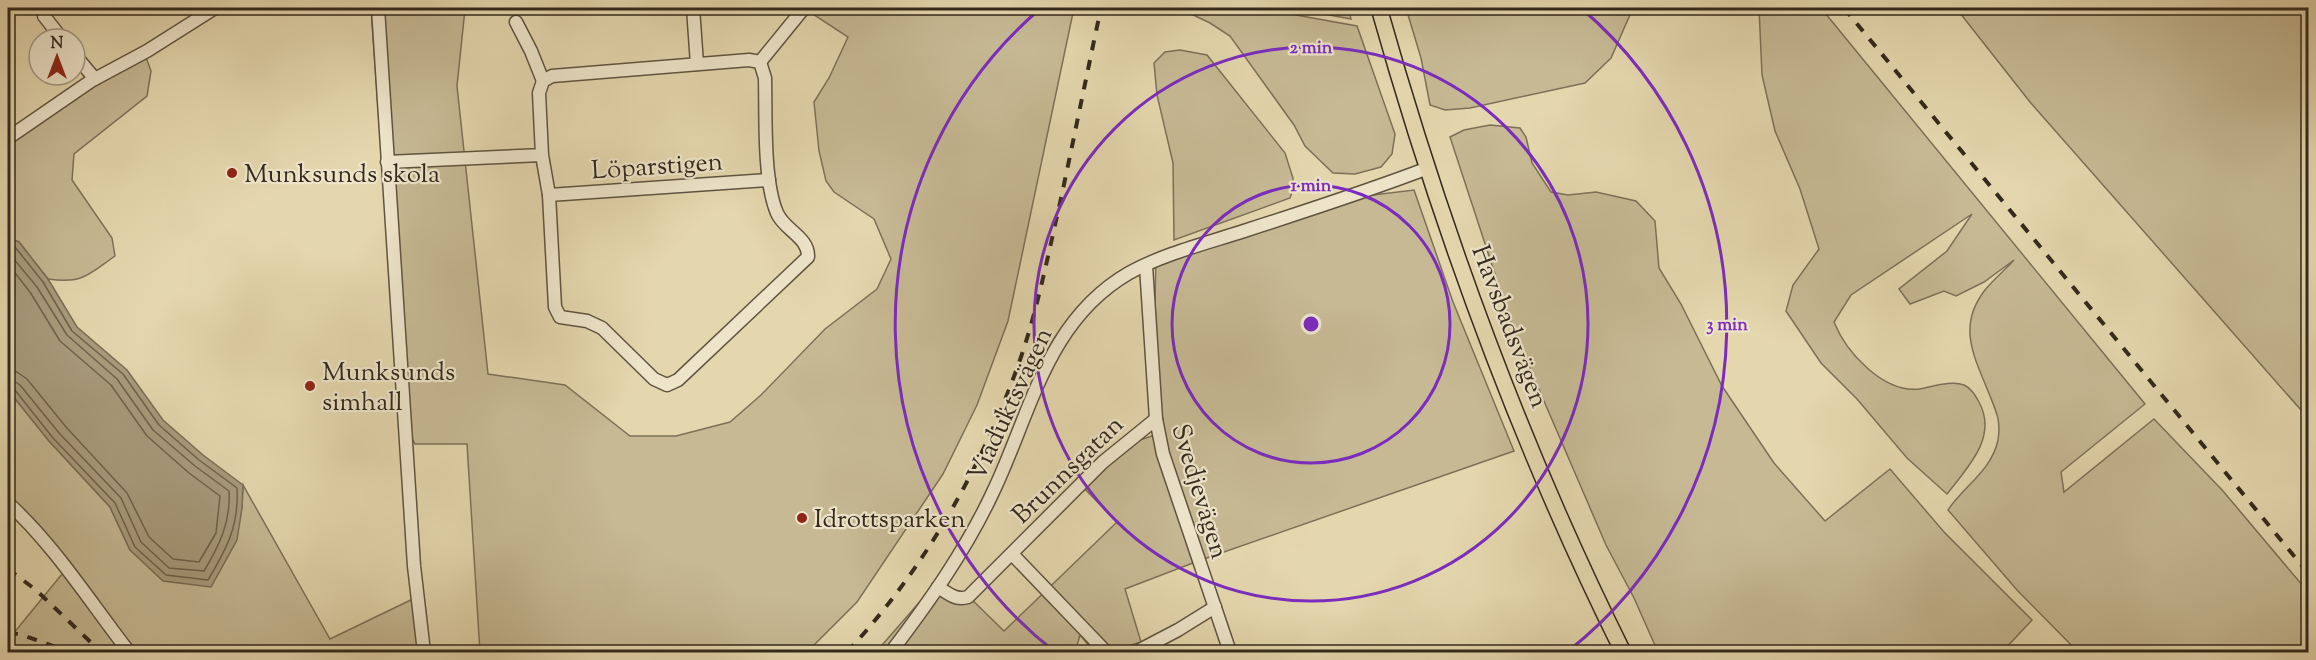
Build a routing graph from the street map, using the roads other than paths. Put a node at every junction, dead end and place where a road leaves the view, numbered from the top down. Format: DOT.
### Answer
graph roads {
  1 [pos="215,8"];
  2 [pos="378,8"];
  3 [pos="693,8"];
  4 [pos="804,8"];
  5 [pos="1379,8"];
  6 [pos="44,16"];
  7 [pos="516,22"];
  8 [pos="53,27"];
  9 [pos="760,62"];
  10 [pos="697,64"];
  11 [pos="87,70"];
  12 [pos="94,79"];
  13 [pos="543,81"];
  14 [pos="8,138"];
  15 [pos="542,155"];
  16 [pos="387,162"];
  17 [pos="1428,168"];
  18 [pos="768,180"];
  19 [pos="549,195"];
  20 [pos="1146,266"];
  21 [pos="1156,419"];
  22 [pos="8,503"];
  23 [pos="1012,554"];
  24 [pos="938,587"];
  25 [pos="1215,607"];
  26 [pos="129,652"];
  27 [pos="424,652"];
  28 [pos="891,652"];
  29 [pos="1106,652"];
  30 [pos="1136,652"];
  31 [pos="1230,652"];
  32 [pos="1623,652"];
  1 -- 12 [label="street"];
  2 -- 16 [label="street"];
  3 -- 10 [label="street"];
  4 -- 9 [label="street"];
  5 -- 17 [label="main road, Havsbadsvägen"];
  6 -- 8 [label="street"];
  7 -- 13 [label="street"];
  9 -- 10 [label="street"];
  9 -- 18 [label="street"];
  10 -- 13 [label="street"];
  11 -- 12 [label="street"];
  12 -- 14 [label="street"];
  13 -- 15 [label="street"];
  15 -- 16 [label="street"];
  15 -- 19 [label="street"];
  16 -- 27 [label="street"];
  17 -- 20 [label="street, Viaduktsvägen"];
  17 -- 32 [label="main road, Havsbadsvägen"];
  18 -- 19 [label="street, Löparstigen"];
  18 -- 19 [label="street"];
  20 -- 21 [label="street, Svedjevägen"];
  20 -- 24 [label="street, Viaduktsvägen"];
  21 -- 23 [label="street, Brunnsgatan"];
  21 -- 25 [label="street, Svedjevägen"];
  22 -- 26 [label="street"];
  23 -- 24 [label="street, Brunnsgatan"];
  23 -- 29 [label="street, Brunnsgatan"];
  24 -- 28 [label="street, Viaduktsvägen"];
  25 -- 30 [label="street"];
  25 -- 31 [label="street, Svedjevägen"];
}
